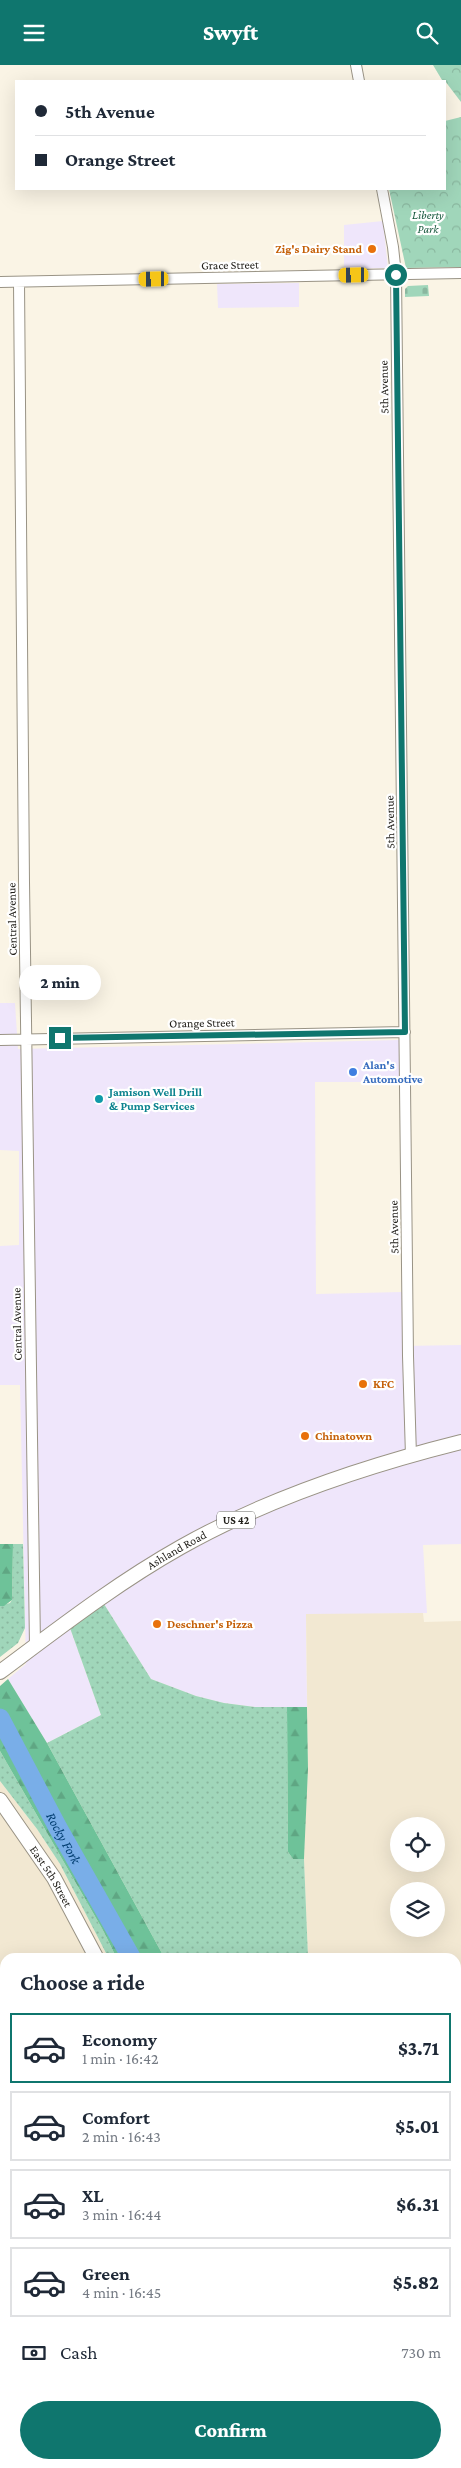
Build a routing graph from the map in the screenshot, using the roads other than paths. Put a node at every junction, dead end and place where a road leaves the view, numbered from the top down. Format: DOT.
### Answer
graph roads {
  1 [pos="356,65"];
  2 [pos="359,80"];
  3 [pos="382,190"];
  4 [pos="461,273"];
  5 [pos="396,275"];
  6 [pos="0,282"];
  7 [pos="19,282"];
  8 [pos="405,1032"];
  9 [pos="26,1039"];
  10 [pos="0,1040"];
  11 [pos="461,1442"];
  12 [pos="411,1456"];
  13 [pos="34,1646"];
  14 [pos="0,1672"];
  15 [pos="0,1800"];
  16 [pos="94,1953"];
  1 -- 2 [label="street"];
  3 -- 5 [label="street, 5th Avenue"];
  4 -- 5 [label="street, Grace Street"];
  5 -- 7 [label="street, Grace Street"];
  5 -- 8 [label="street, 5th Avenue"];
  6 -- 7 [label="street, Grace Street"];
  7 -- 9 [label="street, Central Avenue"];
  8 -- 9 [label="street, Orange Street"];
  8 -- 12 [label="street, 5th Avenue"];
  9 -- 10 [label="street, Orange Street"];
  9 -- 13 [label="street, Central Avenue"];
  11 -- 12 [label="main road, Ashland Road / US 42"];
  12 -- 13 [label="main road, Ashland Road / US 42"];
  13 -- 14 [label="main road, Ashland Road / US 42"];
  15 -- 16 [label="main road, East 5th Street"];
}
